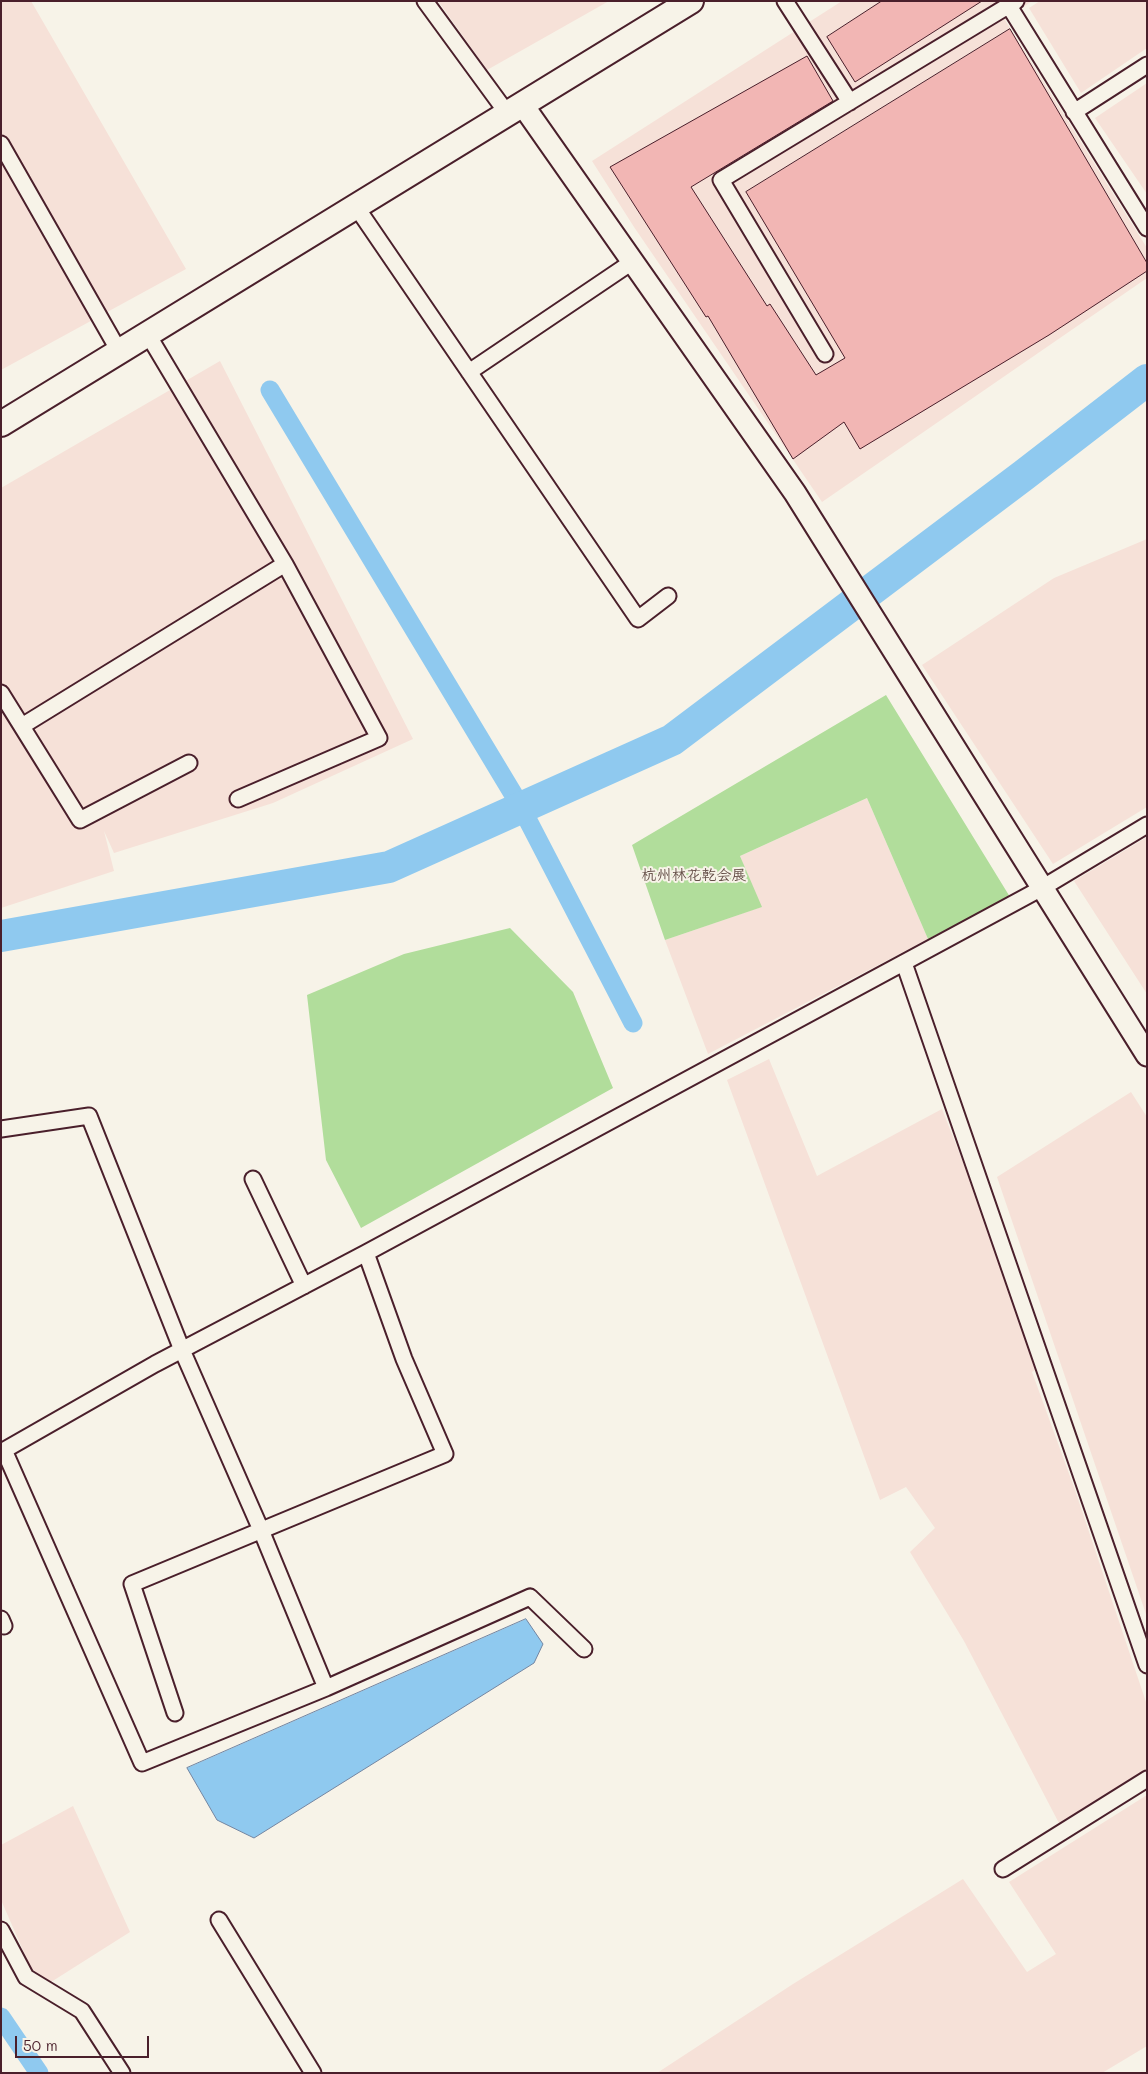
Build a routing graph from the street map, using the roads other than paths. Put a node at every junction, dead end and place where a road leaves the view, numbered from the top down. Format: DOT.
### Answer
graph roads {
  1 [pos="691,1"];
  2 [pos="785,1"];
  3 [pos="426,2"];
  4 [pos="1012,3"];
  5 [pos="1147,65"];
  6 [pos="850,102"];
  7 [pos="514,109"];
  8 [pos="1074,112"];
  9 [pos="1,144"];
  10 [pos="355,206"];
  11 [pos="1147,228"];
  12 [pos="632,262"];
  13 [pos="147,333"];
  14 [pos="119,351"];
  15 [pos="825,354"];
  16 [pos="469,372"];
  17 [pos="1,424"];
  18 [pos="285,564"];
  19 [pos="668,596"];
  20 [pos="1,693"];
  21 [pos="22,726"];
  22 [pos="189,763"];
  23 [pos="238,799"];
  24 [pos="1147,825"];
  25 [pos="1042,888"];
  26 [pos="904,963"];
  27 [pos="1147,1055"];
  28 [pos="1,1129"];
  29 [pos="253,1179"];
  30 [pos="366,1253"];
  31 [pos="304,1286"];
  32 [pos="182,1350"];
  33 [pos="2,1451"];
  34 [pos="261,1530"];
  35 [pos="584,1649"];
  36 [pos="1147,1665"];
  37 [pos="326,1688"];
  38 [pos="175,1713"];
  39 [pos="1147,1779"];
  40 [pos="1003,1869"];
  41 [pos="219,1920"];
  42 [pos="1,1930"];
  43 [pos="122,2073"];
  44 [pos="313,2073"];
  1 -- 7 [label="main road"];
  2 -- 6 [label="street"];
  3 -- 7 [label="street"];
  4 -- 6 [label="street"];
  4 -- 8 [label="street"];
  5 -- 8 [label="street"];
  6 -- 15 [label="street"];
  7 -- 10 [label="main road"];
  7 -- 12 [label="street"];
  8 -- 11 [label="street"];
  9 -- 14 [label="street"];
  10 -- 13 [label="main road"];
  10 -- 16 [label="street"];
  12 -- 16 [label="street"];
  12 -- 25 [label="street"];
  13 -- 14 [label="main road"];
  13 -- 18 [label="street"];
  14 -- 17 [label="main road"];
  16 -- 19 [label="street"];
  18 -- 21 [label="street"];
  18 -- 23 [label="street"];
  20 -- 21 [label="street"];
  21 -- 22 [label="street"];
  24 -- 25 [label="street"];
  25 -- 26 [label="street"];
  25 -- 27 [label="street"];
  26 -- 30 [label="street"];
  26 -- 36 [label="street"];
  28 -- 32 [label="street"];
  29 -- 31 [label="street"];
  30 -- 31 [label="street"];
  30 -- 34 [label="street"];
  31 -- 32 [label="street"];
  32 -- 33 [label="street"];
  32 -- 34 [label="street"];
  33 -- 37 [label="street"];
  34 -- 37 [label="street"];
  34 -- 38 [label="street"];
  35 -- 37 [label="street"];
  39 -- 40 [label="street"];
  41 -- 44 [label="street"];
  42 -- 43 [label="street"];
}
